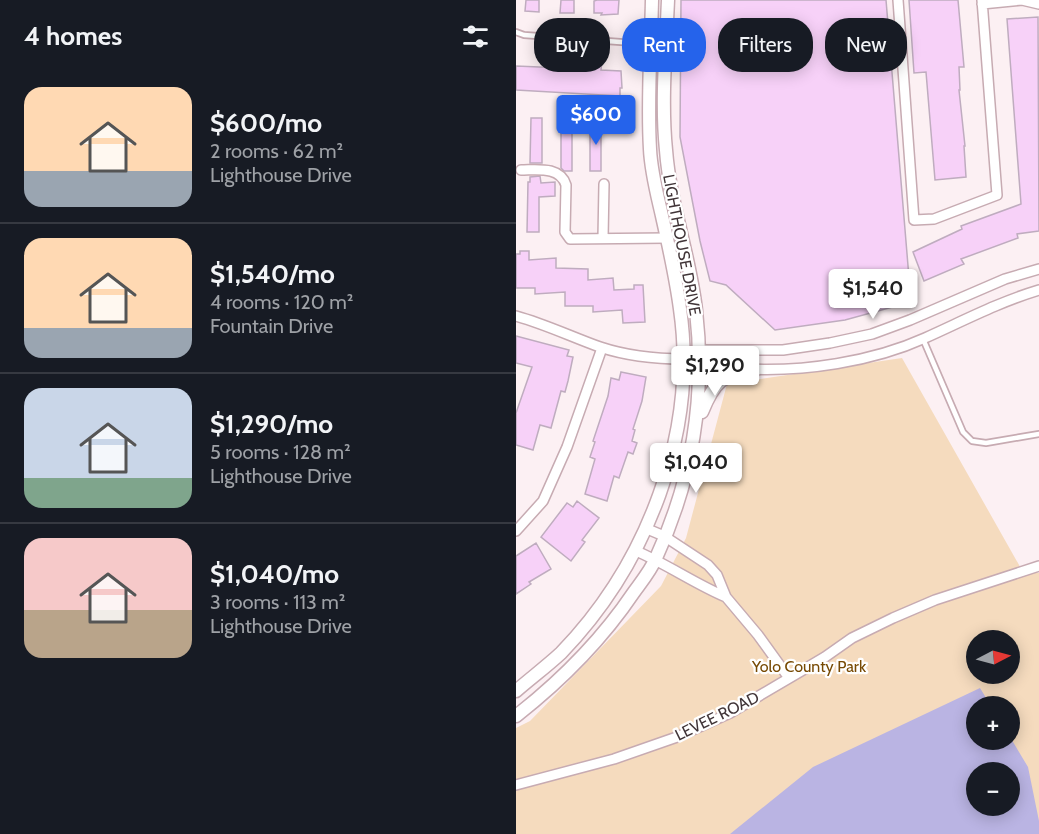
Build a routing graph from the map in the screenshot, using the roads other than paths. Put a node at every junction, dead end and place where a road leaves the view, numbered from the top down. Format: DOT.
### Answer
graph roads {
  1 [pos="652,0"];
  2 [pos="668,0"];
  3 [pos="898,0"];
  4 [pos="1022,0"];
  5 [pos="982,2"];
  6 [pos="1039,4"];
  7 [pos="652,18"];
  8 [pos="516,32"];
  9 [pos="622,42"];
  10 [pos="651,72"];
  11 [pos="521,170"];
  12 [pos="604,184"];
  13 [pos="603,238"];
  14 [pos="667,238"];
  15 [pos="1039,269"];
  16 [pos="1039,290"];
  17 [pos="516,316"];
  18 [pos="923,339"];
  19 [pos="602,348"];
  20 [pos="699,350"];
  21 [pos="684,359"];
  22 [pos="699,368"];
  23 [pos="755,370"];
  24 [pos="697,424"];
  25 [pos="1039,434"];
  26 [pos="645,528"];
  27 [pos="516,531"];
  28 [pos="664,536"];
  29 [pos="636,551"];
  30 [pos="656,559"];
  31 [pos="1039,566"];
  32 [pos="726,597"];
  33 [pos="789,678"];
  34 [pos="516,691"];
  35 [pos="516,716"];
  36 [pos="516,785"];
  1 -- 7 [label="street, LIGHTHOUSE DRIVE"];
  2 -- 20 [label="street, LIGHTHOUSE DRIVE"];
  3 -- 5 [label="street"];
  4 -- 5 [label="street"];
  4 -- 6 [label="street"];
  8 -- 9 [label="lane"];
  10 -- 14 [label="street, LIGHTHOUSE DRIVE"];
  11 -- 13 [label="street"];
  12 -- 13 [label="street"];
  13 -- 14 [label="street"];
  14 -- 21 [label="street, LIGHTHOUSE DRIVE"];
  15 -- 20 [label="street"];
  16 -- 18 [label="street"];
  17 -- 19 [label="street"];
  18 -- 23 [label="street"];
  18 -- 25 [label="lane"];
  19 -- 21 [label="street"];
  19 -- 27 [label="street"];
  20 -- 21 [label="street"];
  20 -- 22 [label="street, LIGHTHOUSE DRIVE"];
  21 -- 22 [label="street"];
  21 -- 26 [label="street, LIGHTHOUSE DRIVE"];
  22 -- 23 [label="street"];
  22 -- 24 [label="street, LIGHTHOUSE DRIVE"];
  23 -- 24 [label="street"];
  24 -- 28 [label="street, LIGHTHOUSE DRIVE"];
  26 -- 28 [label="street"];
  26 -- 29 [label="street, LIGHTHOUSE DRIVE"];
  28 -- 30 [label="street, LIGHTHOUSE DRIVE"];
  28 -- 32 [label="street"];
  29 -- 30 [label="street"];
  29 -- 34 [label="street, LIGHTHOUSE DRIVE"];
  30 -- 32 [label="street"];
  30 -- 35 [label="street, LIGHTHOUSE DRIVE"];
  31 -- 33 [label="street, LEVEE ROAD"];
  32 -- 33 [label="street"];
  33 -- 36 [label="street, LEVEE ROAD"];
}
